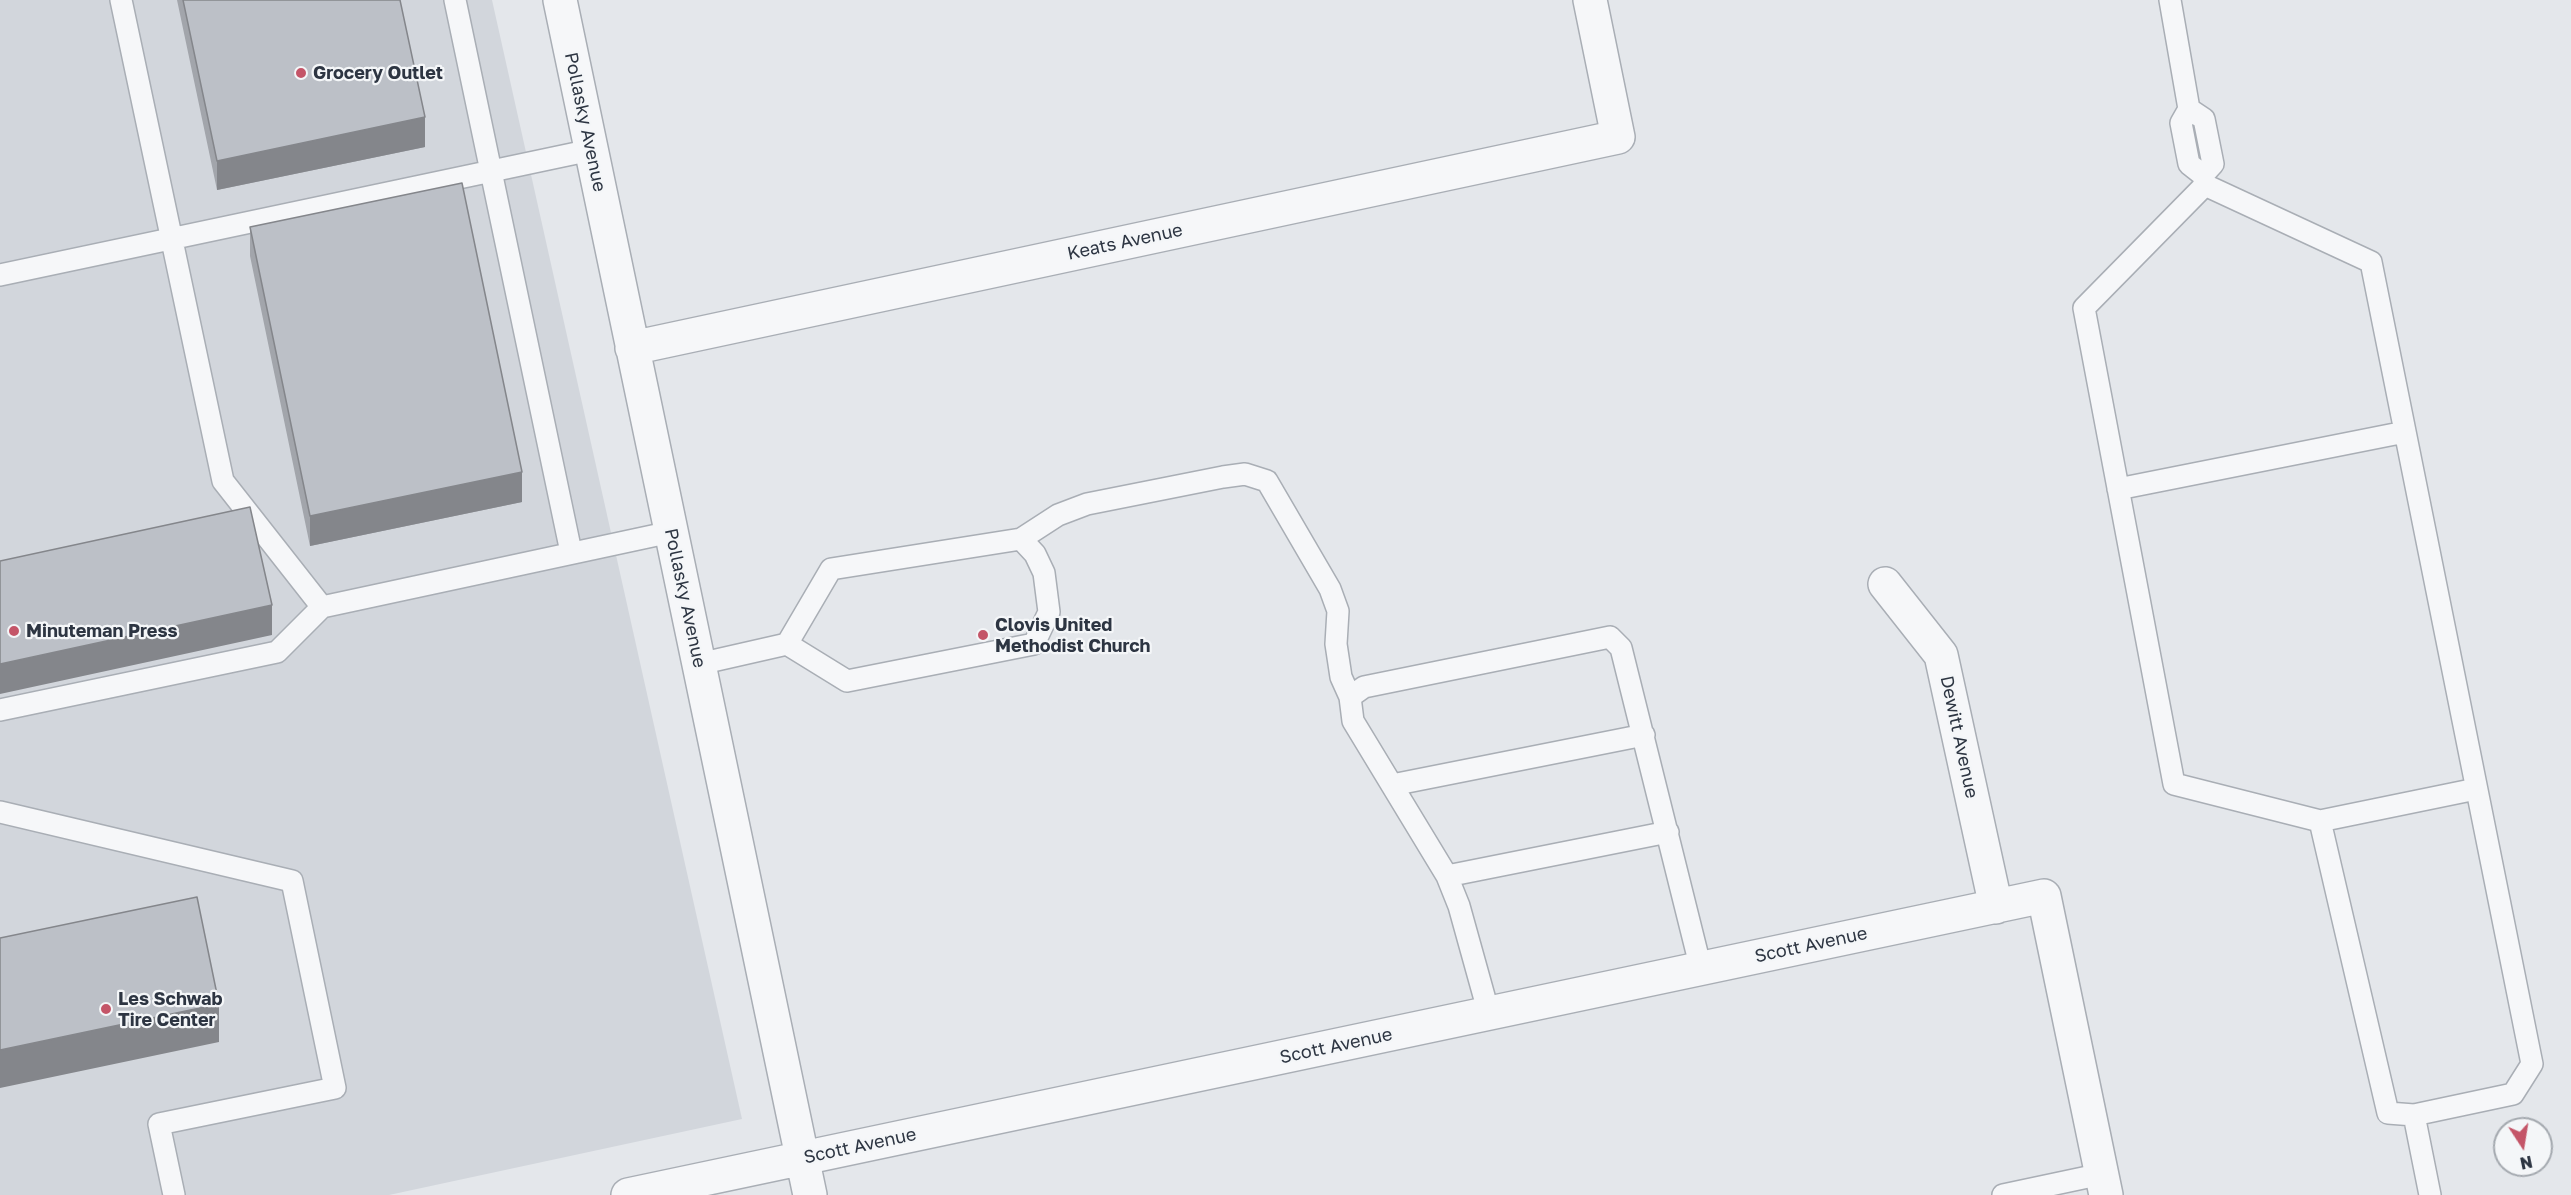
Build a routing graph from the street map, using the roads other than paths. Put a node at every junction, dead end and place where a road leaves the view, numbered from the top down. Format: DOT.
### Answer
graph roads {
  1 [pos="121,0"];
  2 [pos="455,0"];
  3 [pos="560,0"];
  4 [pos="1590,0"];
  5 [pos="2170,0"];
  6 [pos="591,150"];
  7 [pos="490,171"];
  8 [pos="2204,180"];
  9 [pos="171,238"];
  10 [pos="0,275"];
  11 [pos="632,348"];
  12 [pos="2405,432"];
  13 [pos="2118,489"];
  14 [pos="671,532"];
  15 [pos="1021,539"];
  16 [pos="571,552"];
  17 [pos="1885,584"];
  18 [pos="322,607"];
  19 [pos="788,644"];
  20 [pos="699,664"];
  21 [pos="1350,696"];
  22 [pos="0,710"];
  23 [pos="1644,735"];
  24 [pos="1392,785"];
  25 [pos="2476,789"];
  26 [pos="0,812"];
  27 [pos="2320,821"];
  28 [pos="1668,832"];
  29 [pos="1447,876"];
  30 [pos="1996,907"];
  31 [pos="1701,969"];
  32 [pos="1488,1014"];
  33 [pos="2414,1115"];
  34 [pos="802,1158"];
  35 [pos="2104,1184"];
  36 [pos="174,1195"];
  37 [pos="628,1195"];
  38 [pos="810,1195"];
  39 [pos="2003,1195"];
  40 [pos="2430,1195"];
  1 -- 9 [label="lane"];
  2 -- 7 [label="lane"];
  3 -- 6 [label="street, Pollasky Avenue"];
  4 -- 11 [label="street, Keats Avenue"];
  5 -- 8 [label="lane"];
  6 -- 7 [label="lane"];
  6 -- 11 [label="street, Pollasky Avenue"];
  7 -- 9 [label="lane"];
  7 -- 16 [label="lane"];
  8 -- 12 [label="lane"];
  8 -- 13 [label="lane"];
  9 -- 10 [label="lane"];
  9 -- 18 [label="lane"];
  11 -- 14 [label="street, Pollasky Avenue"];
  12 -- 13 [label="lane"];
  12 -- 25 [label="lane"];
  13 -- 27 [label="lane"];
  14 -- 16 [label="lane"];
  14 -- 20 [label="street, Pollasky Avenue"];
  15 -- 19 [label="lane"];
  15 -- 19 [label="lane"];
  15 -- 21 [label="lane"];
  16 -- 18 [label="lane"];
  17 -- 30 [label="street, Dewitt Avenue"];
  18 -- 22 [label="lane"];
  19 -- 20 [label="lane"];
  20 -- 34 [label="street, Pollasky Avenue"];
  21 -- 23 [label="lane"];
  21 -- 24 [label="lane"];
  23 -- 24 [label="lane"];
  23 -- 28 [label="lane"];
  24 -- 29 [label="lane"];
  25 -- 27 [label="lane"];
  25 -- 33 [label="lane"];
  26 -- 36 [label="lane"];
  27 -- 33 [label="lane"];
  28 -- 29 [label="lane"];
  28 -- 31 [label="lane"];
  29 -- 32 [label="lane"];
  30 -- 31 [label="street, Scott Avenue"];
  30 -- 35 [label="street, Scott Avenue"];
  31 -- 32 [label="street, Scott Avenue"];
  32 -- 34 [label="street, Scott Avenue"];
  33 -- 40 [label="lane"];
  34 -- 37 [label="street, Scott Avenue"];
  34 -- 38 [label="street, Pollasky Avenue"];
  35 -- 39 [label="lane"];
}
